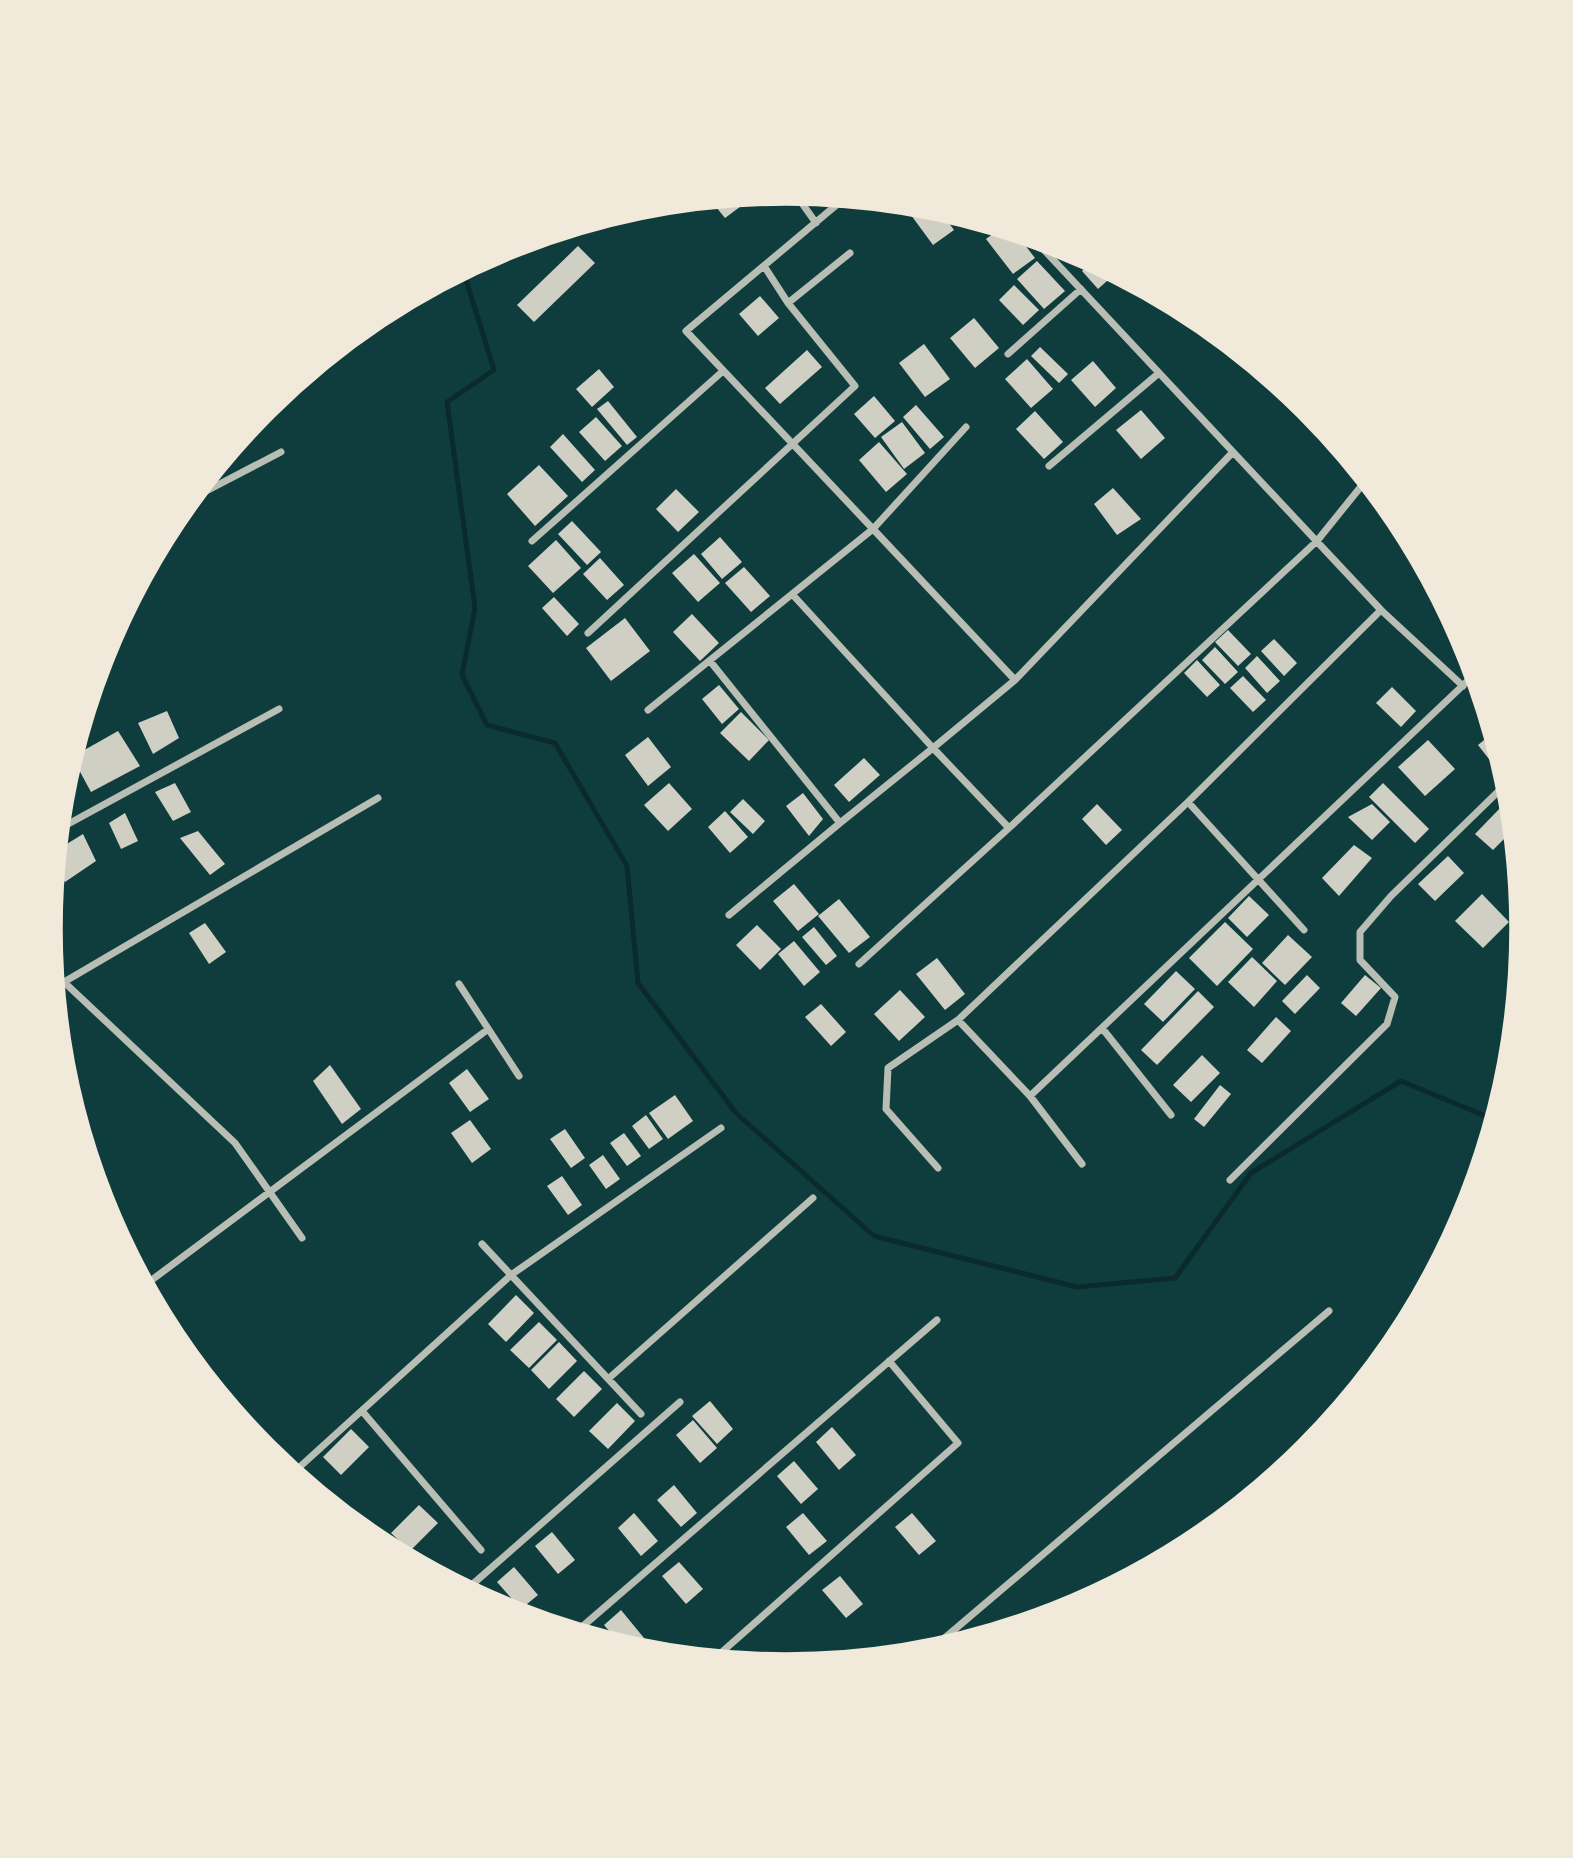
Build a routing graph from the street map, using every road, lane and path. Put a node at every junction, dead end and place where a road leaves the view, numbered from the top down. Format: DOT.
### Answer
graph roads {
  1 [pos="803,204"];
  2 [pos="836,205"];
  3 [pos="816,223"];
  4 [pos="1046,252"];
  5 [pos="850,253"];
  6 [pos="764,266"];
  7 [pos="1081,289"];
  8 [pos="788,303"];
  9 [pos="1008,354"];
  10 [pos="723,371"];
  11 [pos="1159,373"];
  12 [pos="966,427"];
  13 [pos="794,445"];
  14 [pos="281,452"];
  15 [pos="1233,452"];
  16 [pos="1049,466"];
  17 [pos="1361,486"];
  18 [pos="209,489"];
  19 [pos="873,529"];
  20 [pos="533,541"];
  21 [pos="1317,541"];
  22 [pos="792,594"];
  23 [pos="1381,610"];
  24 [pos="588,633"];
  25 [pos="710,661"];
  26 [pos="1015,680"];
  27 [pos="1468,681"];
  28 [pos="1463,685"];
  29 [pos="279,709"];
  30 [pos="648,710"];
  31 [pos="933,748"];
  32 [pos="1499,791"];
  33 [pos="378,798"];
  34 [pos="1188,802"];
  35 [pos="840,823"];
  36 [pos="69,825"];
  37 [pos="1009,828"];
  38 [pos="1259,881"];
  39 [pos="729,915"];
  40 [pos="1304,930"];
  41 [pos="859,964"];
  42 [pos="64,982"];
  43 [pos="459,984"];
  44 [pos="958,1020"];
  45 [pos="1102,1028"];
  46 [pos="487,1030"];
  47 [pos="519,1076"];
  48 [pos="1030,1096"];
  49 [pos="1171,1115"];
  50 [pos="721,1128"];
  51 [pos="1082,1164"];
  52 [pos="938,1168"];
  53 [pos="1230,1180"];
  54 [pos="270,1192"];
  55 [pos="813,1198"];
  56 [pos="302,1238"];
  57 [pos="482,1244"];
  58 [pos="511,1275"];
  59 [pos="152,1280"];
  60 [pos="1329,1311"];
  61 [pos="937,1320"];
  62 [pos="890,1361"];
  63 [pos="608,1379"];
  64 [pos="680,1402"];
  65 [pos="362,1410"];
  66 [pos="641,1414"];
  67 [pos="301,1467"];
  68 [pos="481,1550"];
  69 [pos="474,1583"];
  70 [pos="584,1625"];
  71 [pos="947,1636"];
  72 [pos="723,1651"];
  1 -- 3 [label="street"];
  2 -- 3 [label="street"];
  3 -- 6 [label="street"];
  4 -- 7 [label="street"];
  5 -- 8 [label="street"];
  6 -- 8 [label="street"];
  6 -- 10 [label="street"];
  7 -- 9 [label="street"];
  7 -- 11 [label="street"];
  8 -- 13 [label="street"];
  10 -- 13 [label="street"];
  10 -- 20 [label="street"];
  11 -- 15 [label="street"];
  11 -- 16 [label="street"];
  12 -- 19 [label="street"];
  13 -- 19 [label="street"];
  13 -- 24 [label="street"];
  14 -- 18 [label="street"];
  15 -- 21 [label="street"];
  15 -- 26 [label="street"];
  17 -- 21 [label="street"];
  19 -- 22 [label="street"];
  19 -- 26 [label="street"];
  21 -- 23 [label="street"];
  21 -- 37 [label="street"];
  22 -- 25 [label="street"];
  22 -- 31 [label="street"];
  23 -- 28 [label="street"];
  23 -- 34 [label="street"];
  25 -- 30 [label="street"];
  25 -- 35 [label="street"];
  26 -- 31 [label="street"];
  27 -- 28 [label="street"];
  28 -- 38 [label="street"];
  29 -- 36 [label="street"];
  31 -- 35 [label="street"];
  31 -- 37 [label="street"];
  32 -- 53 [label="street"];
  33 -- 42 [label="street"];
  34 -- 38 [label="street"];
  34 -- 44 [label="street"];
  35 -- 39 [label="street"];
  37 -- 41 [label="street"];
  38 -- 40 [label="street"];
  38 -- 45 [label="street"];
  42 -- 54 [label="street"];
  43 -- 46 [label="street"];
  44 -- 48 [label="street"];
  44 -- 52 [label="street"];
  45 -- 48 [label="street"];
  45 -- 49 [label="street"];
  46 -- 47 [label="street"];
  46 -- 54 [label="street"];
  48 -- 51 [label="street"];
  50 -- 58 [label="street"];
  54 -- 56 [label="street"];
  54 -- 59 [label="street"];
  55 -- 63 [label="street"];
  57 -- 58 [label="street"];
  58 -- 63 [label="street"];
  58 -- 65 [label="street"];
  60 -- 71 [label="street"];
  61 -- 62 [label="street"];
  62 -- 70 [label="street"];
  62 -- 72 [label="street"];
  63 -- 66 [label="street"];
  64 -- 69 [label="street"];
  65 -- 67 [label="street"];
  65 -- 68 [label="street"];
}
